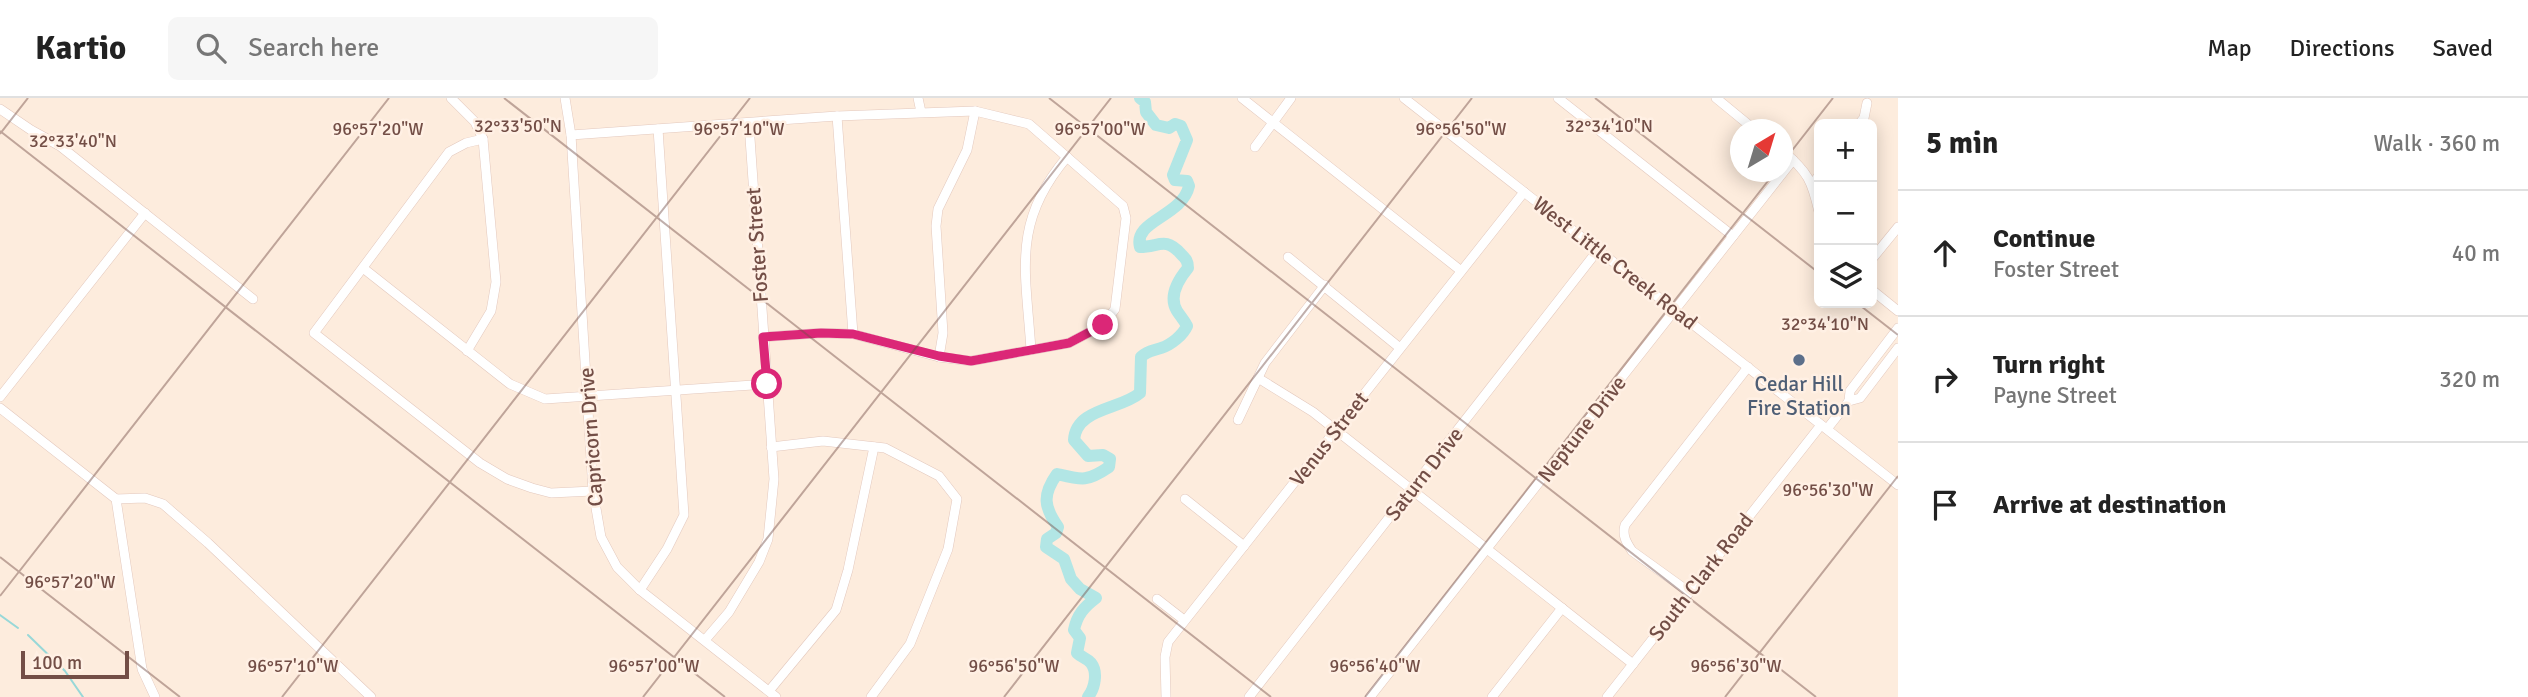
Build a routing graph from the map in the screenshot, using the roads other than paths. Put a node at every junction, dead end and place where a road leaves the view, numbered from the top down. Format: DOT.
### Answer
graph roads {
  1 [pos="451,98"];
  2 [pos="565,98"];
  3 [pos="918,98"];
  4 [pos="1242,98"];
  5 [pos="1291,98"];
  6 [pos="1404,98"];
  7 [pos="1559,98"];
  8 [pos="1716,98"];
  9 [pos="1867,103"];
  10 [pos="0,109"];
  11 [pos="975,111"];
  12 [pos="921,112"];
  13 [pos="837,116"];
  14 [pos="1742,119"];
  15 [pos="1863,119"];
  16 [pos="749,124"];
  17 [pos="1274,124"];
  18 [pos="658,129"];
  19 [pos="572,135"];
  20 [pos="483,139"];
  21 [pos="1255,147"];
  22 [pos="1066,157"];
  23 [pos="1793,160"];
  24 [pos="1776,182"];
  25 [pos="1813,184"];
  26 [pos="1814,189"];
  27 [pos="1524,192"];
  28 [pos="145,213"];
  29 [pos="1898,227"];
  30 [pos="1733,236"];
  31 [pos="1598,250"];
  32 [pos="1877,253"];
  33 [pos="1288,257"];
  34 [pos="363,268"];
  35 [pos="1460,270"];
  36 [pos="1325,285"];
  37 [pos="1877,294"];
  38 [pos="253,299"];
  39 [pos="1675,310"];
  40 [pos="1898,311"];
  41 [pos="1898,328"];
  42 [pos="853,334"];
  43 [pos="763,337"];
  44 [pos="1400,348"];
  45 [pos="1898,348"];
  46 [pos="1031,350"];
  47 [pos="467,351"];
  48 [pos="939,356"];
  49 [pos="1748,367"];
  50 [pos="1258,378"];
  51 [pos="767,384"];
  52 [pos="676,391"];
  53 [pos="0,397"];
  54 [pos="586,397"];
  55 [pos="1849,401"];
  56 [pos="0,408"];
  57 [pos="1238,420"];
  58 [pos="1824,427"];
  59 [pos="1336,430"];
  60 [pos="771,447"];
  61 [pos="874,447"];
  62 [pos="1898,485"];
  63 [pos="1412,490"];
  64 [pos="593,491"];
  65 [pos="116,499"];
  66 [pos="1185,499"];
  67 [pos="1244,546"];
  68 [pos="1487,550"];
  69 [pos="640,590"];
  70 [pos="1689,592"];
  71 [pos="1157,599"];
  72 [pos="1562,608"];
  73 [pos="1184,620"];
  74 [pos="705,640"];
  75 [pos="1633,664"];
  76 [pos="772,694"];
  77 [pos="155,697"];
  78 [pos="371,697"];
  79 [pos="871,697"];
  80 [pos="1166,697"];
  81 [pos="1249,697"];
  82 [pos="1370,697"];
  83 [pos="1492,697"];
  84 [pos="1606,697"];
  1 -- 20 [label="street"];
  2 -- 19 [label="street, Capricorn Drive"];
  3 -- 12 [label="street"];
  4 -- 17 [label="street"];
  5 -- 17 [label="street"];
  6 -- 27 [label="street, West Little Creek Road"];
  7 -- 30 [label="street"];
  8 -- 14 [label="street"];
  9 -- 15 [label="street"];
  10 -- 28 [label="street"];
  11 -- 12 [label="street"];
  11 -- 22 [label="street"];
  11 -- 48 [label="street"];
  12 -- 13 [label="street"];
  13 -- 16 [label="street"];
  13 -- 42 [label="street"];
  16 -- 18 [label="street"];
  16 -- 43 [label="street, Foster Street"];
  17 -- 21 [label="street"];
  17 -- 35 [label="street"];
  18 -- 19 [label="street"];
  18 -- 52 [label="street"];
  19 -- 54 [label="street, Capricorn Drive"];
  20 -- 34 [label="street"];
  20 -- 47 [label="street"];
  22 -- 46 [label="street"];
  22 -- 46 [label="street"];
  23 -- 25 [label="street"];
  24 -- 30 [label="street, Neptune Drive"];
  25 -- 26 [label="street"];
  27 -- 31 [label="street, West Little Creek Road"];
  27 -- 35 [label="street, Venus Street"];
  28 -- 38 [label="street"];
  28 -- 53 [label="street"];
  29 -- 32 [label="street"];
  30 -- 39 [label="street, Neptune Drive"];
  31 -- 39 [label="street, West Little Creek Road"];
  31 -- 63 [label="street, Saturn Drive"];
  33 -- 36 [label="street"];
  34 -- 47 [label="street"];
  34 -- 64 [label="street"];
  35 -- 44 [label="street, Venus Street"];
  36 -- 44 [label="street"];
  36 -- 50 [label="street"];
  37 -- 40 [label="street"];
  39 -- 49 [label="street, West Little Creek Road"];
  39 -- 68 [label="street, Neptune Drive"];
  41 -- 55 [label="street, South Clark Road"];
  42 -- 43 [label="street"];
  42 -- 48 [label="street"];
  43 -- 51 [label="street, Foster Street"];
  44 -- 59 [label="street, Venus Street"];
  45 -- 55 [label="street, South Clark Road"];
  46 -- 48 [label="street"];
  47 -- 54 [label="street"];
  49 -- 58 [label="street, West Little Creek Road"];
  49 -- 70 [label="street"];
  50 -- 57 [label="street"];
  50 -- 59 [label="street"];
  51 -- 52 [label="street"];
  51 -- 60 [label="street, Foster Street"];
  52 -- 54 [label="street"];
  52 -- 69 [label="street"];
  54 -- 64 [label="street, Capricorn Drive"];
  55 -- 58 [label="street, South Clark Road"];
  56 -- 65 [label="street"];
  58 -- 62 [label="street, West Little Creek Road"];
  58 -- 70 [label="street, South Clark Road"];
  59 -- 63 [label="street"];
  59 -- 67 [label="street, Venus Street"];
  60 -- 61 [label="street"];
  60 -- 74 [label="street, Foster Street"];
  61 -- 76 [label="street"];
  61 -- 79 [label="street"];
  63 -- 68 [label="street"];
  63 -- 81 [label="street, Saturn Drive"];
  64 -- 69 [label="street, Capricorn Drive"];
  65 -- 77 [label="street"];
  65 -- 78 [label="street"];
  66 -- 67 [label="street"];
  67 -- 73 [label="street, Venus Street"];
  68 -- 72 [label="street"];
  68 -- 82 [label="street, Neptune Drive"];
  69 -- 74 [label="street, Capricorn Drive"];
  70 -- 75 [label="street, South Clark Road"];
  71 -- 73 [label="street"];
  72 -- 75 [label="street"];
  72 -- 83 [label="street"];
  73 -- 80 [label="street, Venus Street"];
  74 -- 76 [label="street, Capricorn Drive"];
  75 -- 84 [label="street, South Clark Road"];
}
